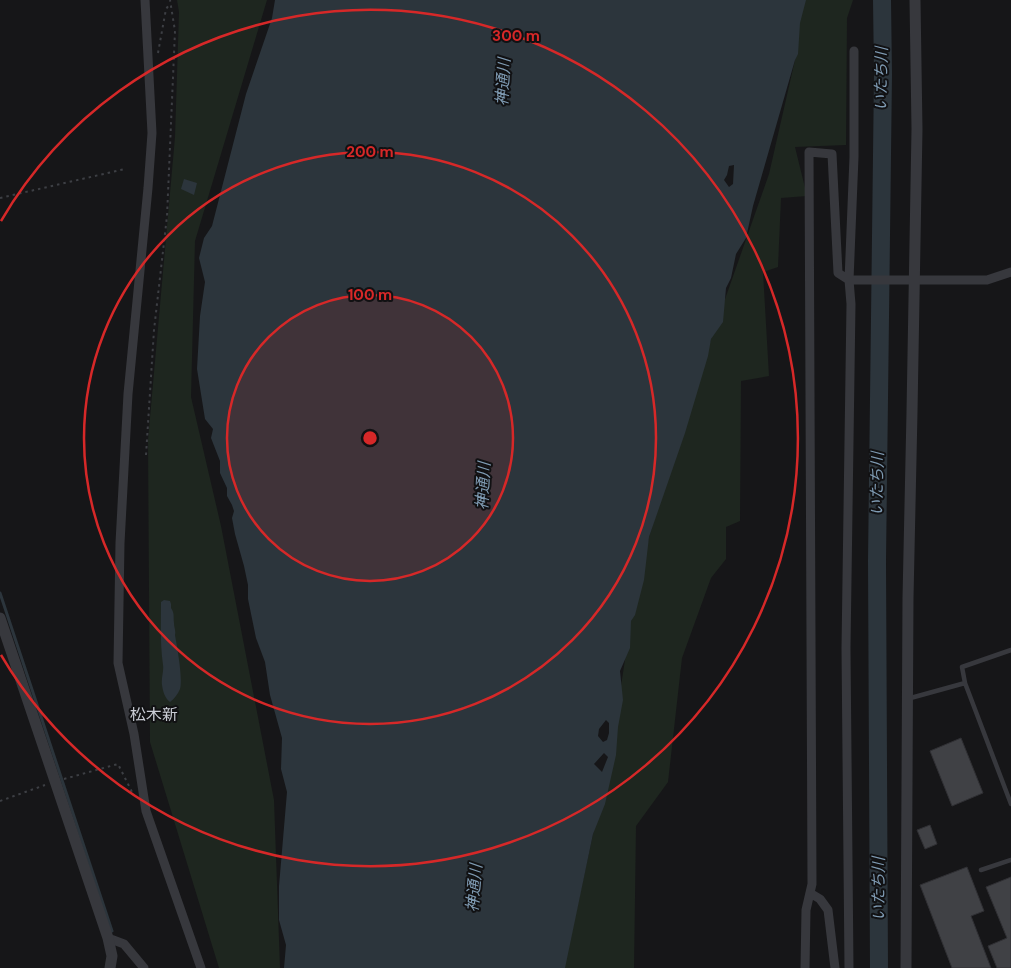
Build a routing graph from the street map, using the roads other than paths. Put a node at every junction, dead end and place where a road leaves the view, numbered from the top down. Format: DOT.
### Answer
graph roads {
  1 [pos="145,0"];
  2 [pos="915,0"];
  3 [pos="854,51"];
  4 [pos="1011,272"];
  5 [pos="853,280"];
  6 [pos="914,280"];
  7 [pos="0,618"];
  8 [pos="1011,650"];
  9 [pos="966,683"];
  10 [pos="907,698"];
  11 [pos="1011,804"];
  12 [pos="1011,860"];
  13 [pos="982,870"];
  14 [pos="810,892"];
  15 [pos="108,938"];
  16 [pos="110,968"];
  17 [pos="144,968"];
  18 [pos="201,968"];
  19 [pos="805,968"];
  20 [pos="835,968"];
  21 [pos="848,968"];
  22 [pos="906,968"];
  1 -- 18 [label="street"];
  2 -- 6 [label="street"];
  3 -- 5 [label="street"];
  4 -- 6 [label="street"];
  5 -- 6 [label="street"];
  5 -- 14 [label="street"];
  5 -- 21 [label="street"];
  6 -- 10 [label="street"];
  7 -- 15 [label="street"];
  8 -- 9 [label="lane"];
  9 -- 10 [label="lane"];
  9 -- 11 [label="lane"];
  10 -- 22 [label="street"];
  12 -- 13 [label="lane"];
  14 -- 19 [label="street"];
  14 -- 20 [label="street"];
  15 -- 16 [label="street"];
  15 -- 17 [label="street"];
}
